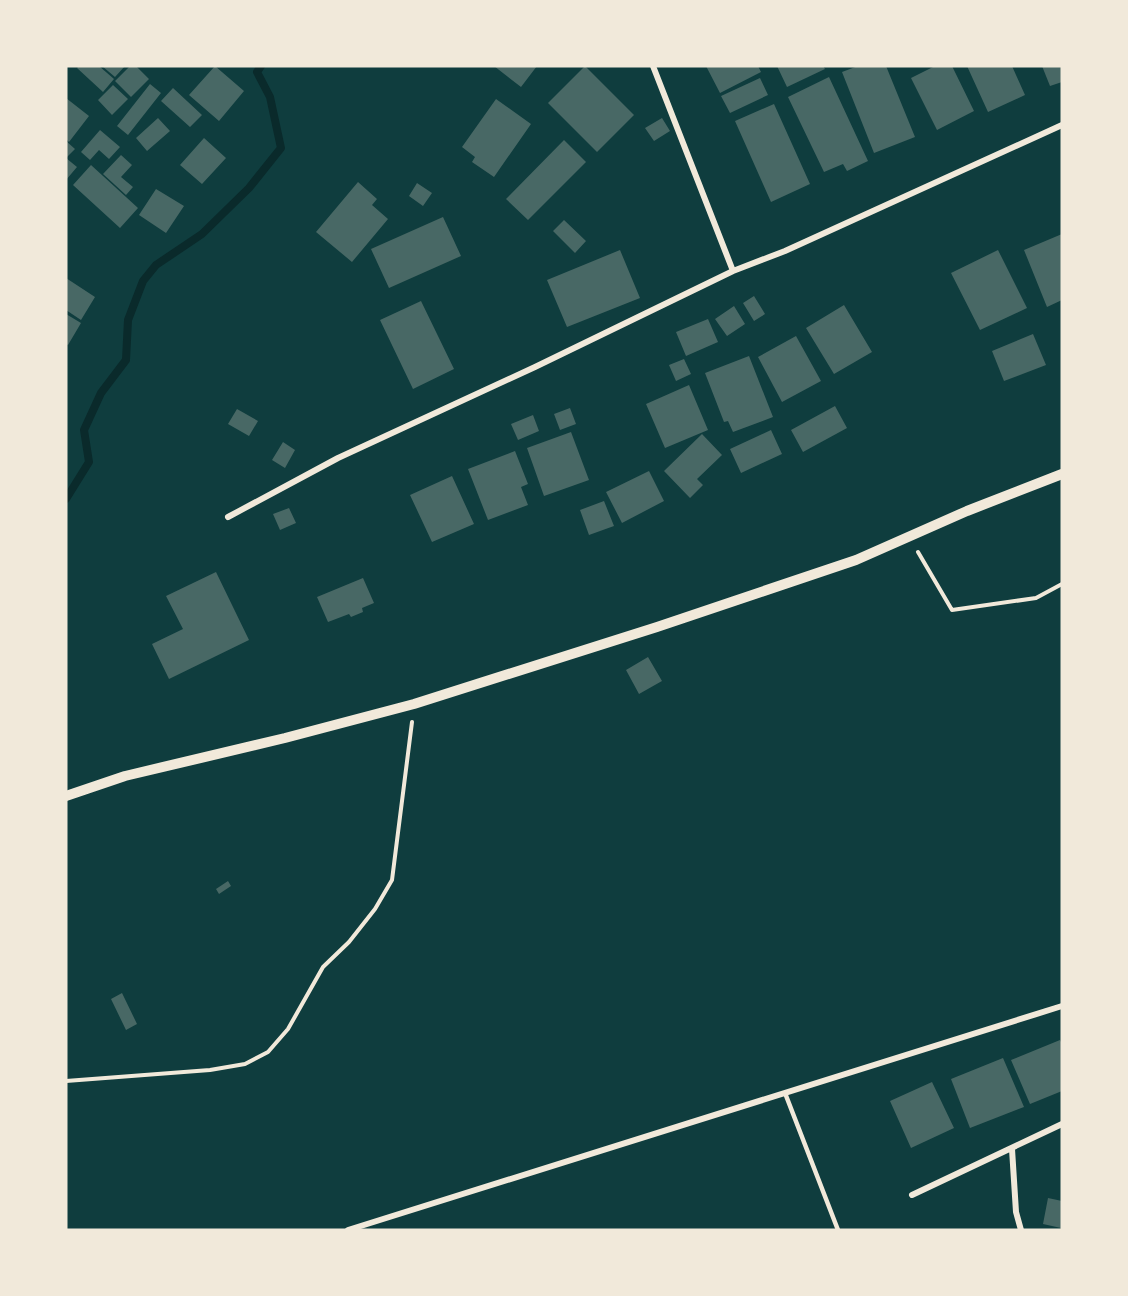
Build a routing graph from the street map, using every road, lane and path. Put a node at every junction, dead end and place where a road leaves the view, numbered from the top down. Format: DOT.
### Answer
graph roads {
  1 [pos="653,66"];
  2 [pos="1062,125"];
  3 [pos="733,271"];
  4 [pos="1062,474"];
  5 [pos="228,517"];
  6 [pos="909,537"];
  7 [pos="1062,584"];
  8 [pos="414,704"];
  9 [pos="66,796"];
  10 [pos="1062,1006"];
  11 [pos="66,1081"];
  12 [pos="785,1093"];
  13 [pos="1062,1124"];
  14 [pos="1012,1149"];
  15 [pos="912,1195"];
  16 [pos="348,1230"];
  17 [pos="838,1230"];
  18 [pos="1021,1230"];
  1 -- 3 [label="street"];
  2 -- 3 [label="street"];
  3 -- 5 [label="street"];
  4 -- 6 [label="street"];
  6 -- 7 [label="path"];
  6 -- 8 [label="street"];
  8 -- 9 [label="street"];
  8 -- 11 [label="path"];
  10 -- 12 [label="street"];
  12 -- 16 [label="street"];
  12 -- 17 [label="lane"];
  13 -- 14 [label="street"];
  14 -- 15 [label="street"];
  14 -- 18 [label="street"];
}
